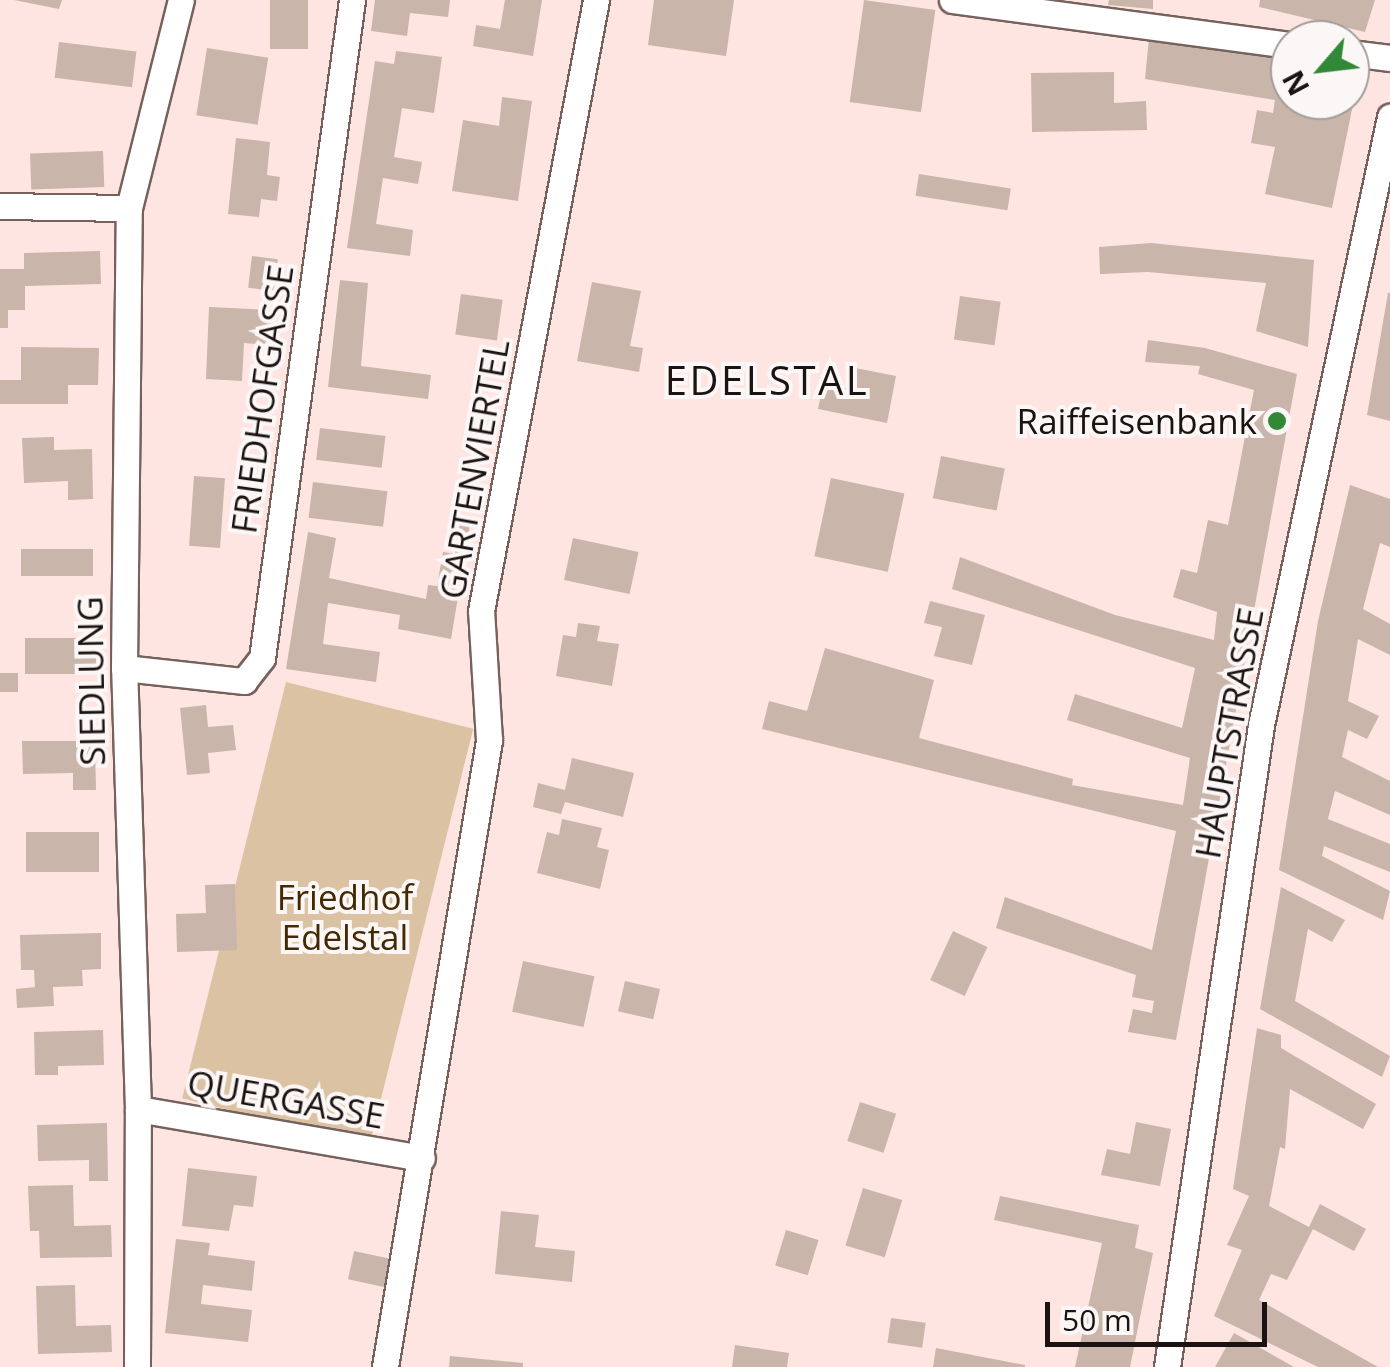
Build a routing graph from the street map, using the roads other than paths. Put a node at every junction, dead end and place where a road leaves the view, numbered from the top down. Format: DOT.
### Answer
graph roads {
  1 [pos="181,0"];
  2 [pos="352,0"];
  3 [pos="596,0"];
  4 [pos="952,0"];
  5 [pos="1270,43"];
  6 [pos="1390,117"];
  7 [pos="0,206"];
  8 [pos="129,208"];
  9 [pos="124,668"];
  10 [pos="138,1110"];
  11 [pos="422,1158"];
  12 [pos="136,1367"];
  13 [pos="385,1367"];
  14 [pos="1167,1367"];
  1 -- 8 [label="street, SIEDLUNG"];
  2 -- 9 [label="street, FRIEDHOFGASSE"];
  3 -- 11 [label="street, GARTENVIERTEL"];
  4 -- 5 [label="street"];
  6 -- 14 [label="street, HAUPTSTRASSE"];
  7 -- 8 [label="street"];
  8 -- 9 [label="street, SIEDLUNG"];
  9 -- 10 [label="street, SIEDLUNG"];
  10 -- 11 [label="street, QUERGASSE"];
  10 -- 12 [label="street, SIEDLUNG"];
  11 -- 13 [label="street, GARTENVIERTEL"];
}
